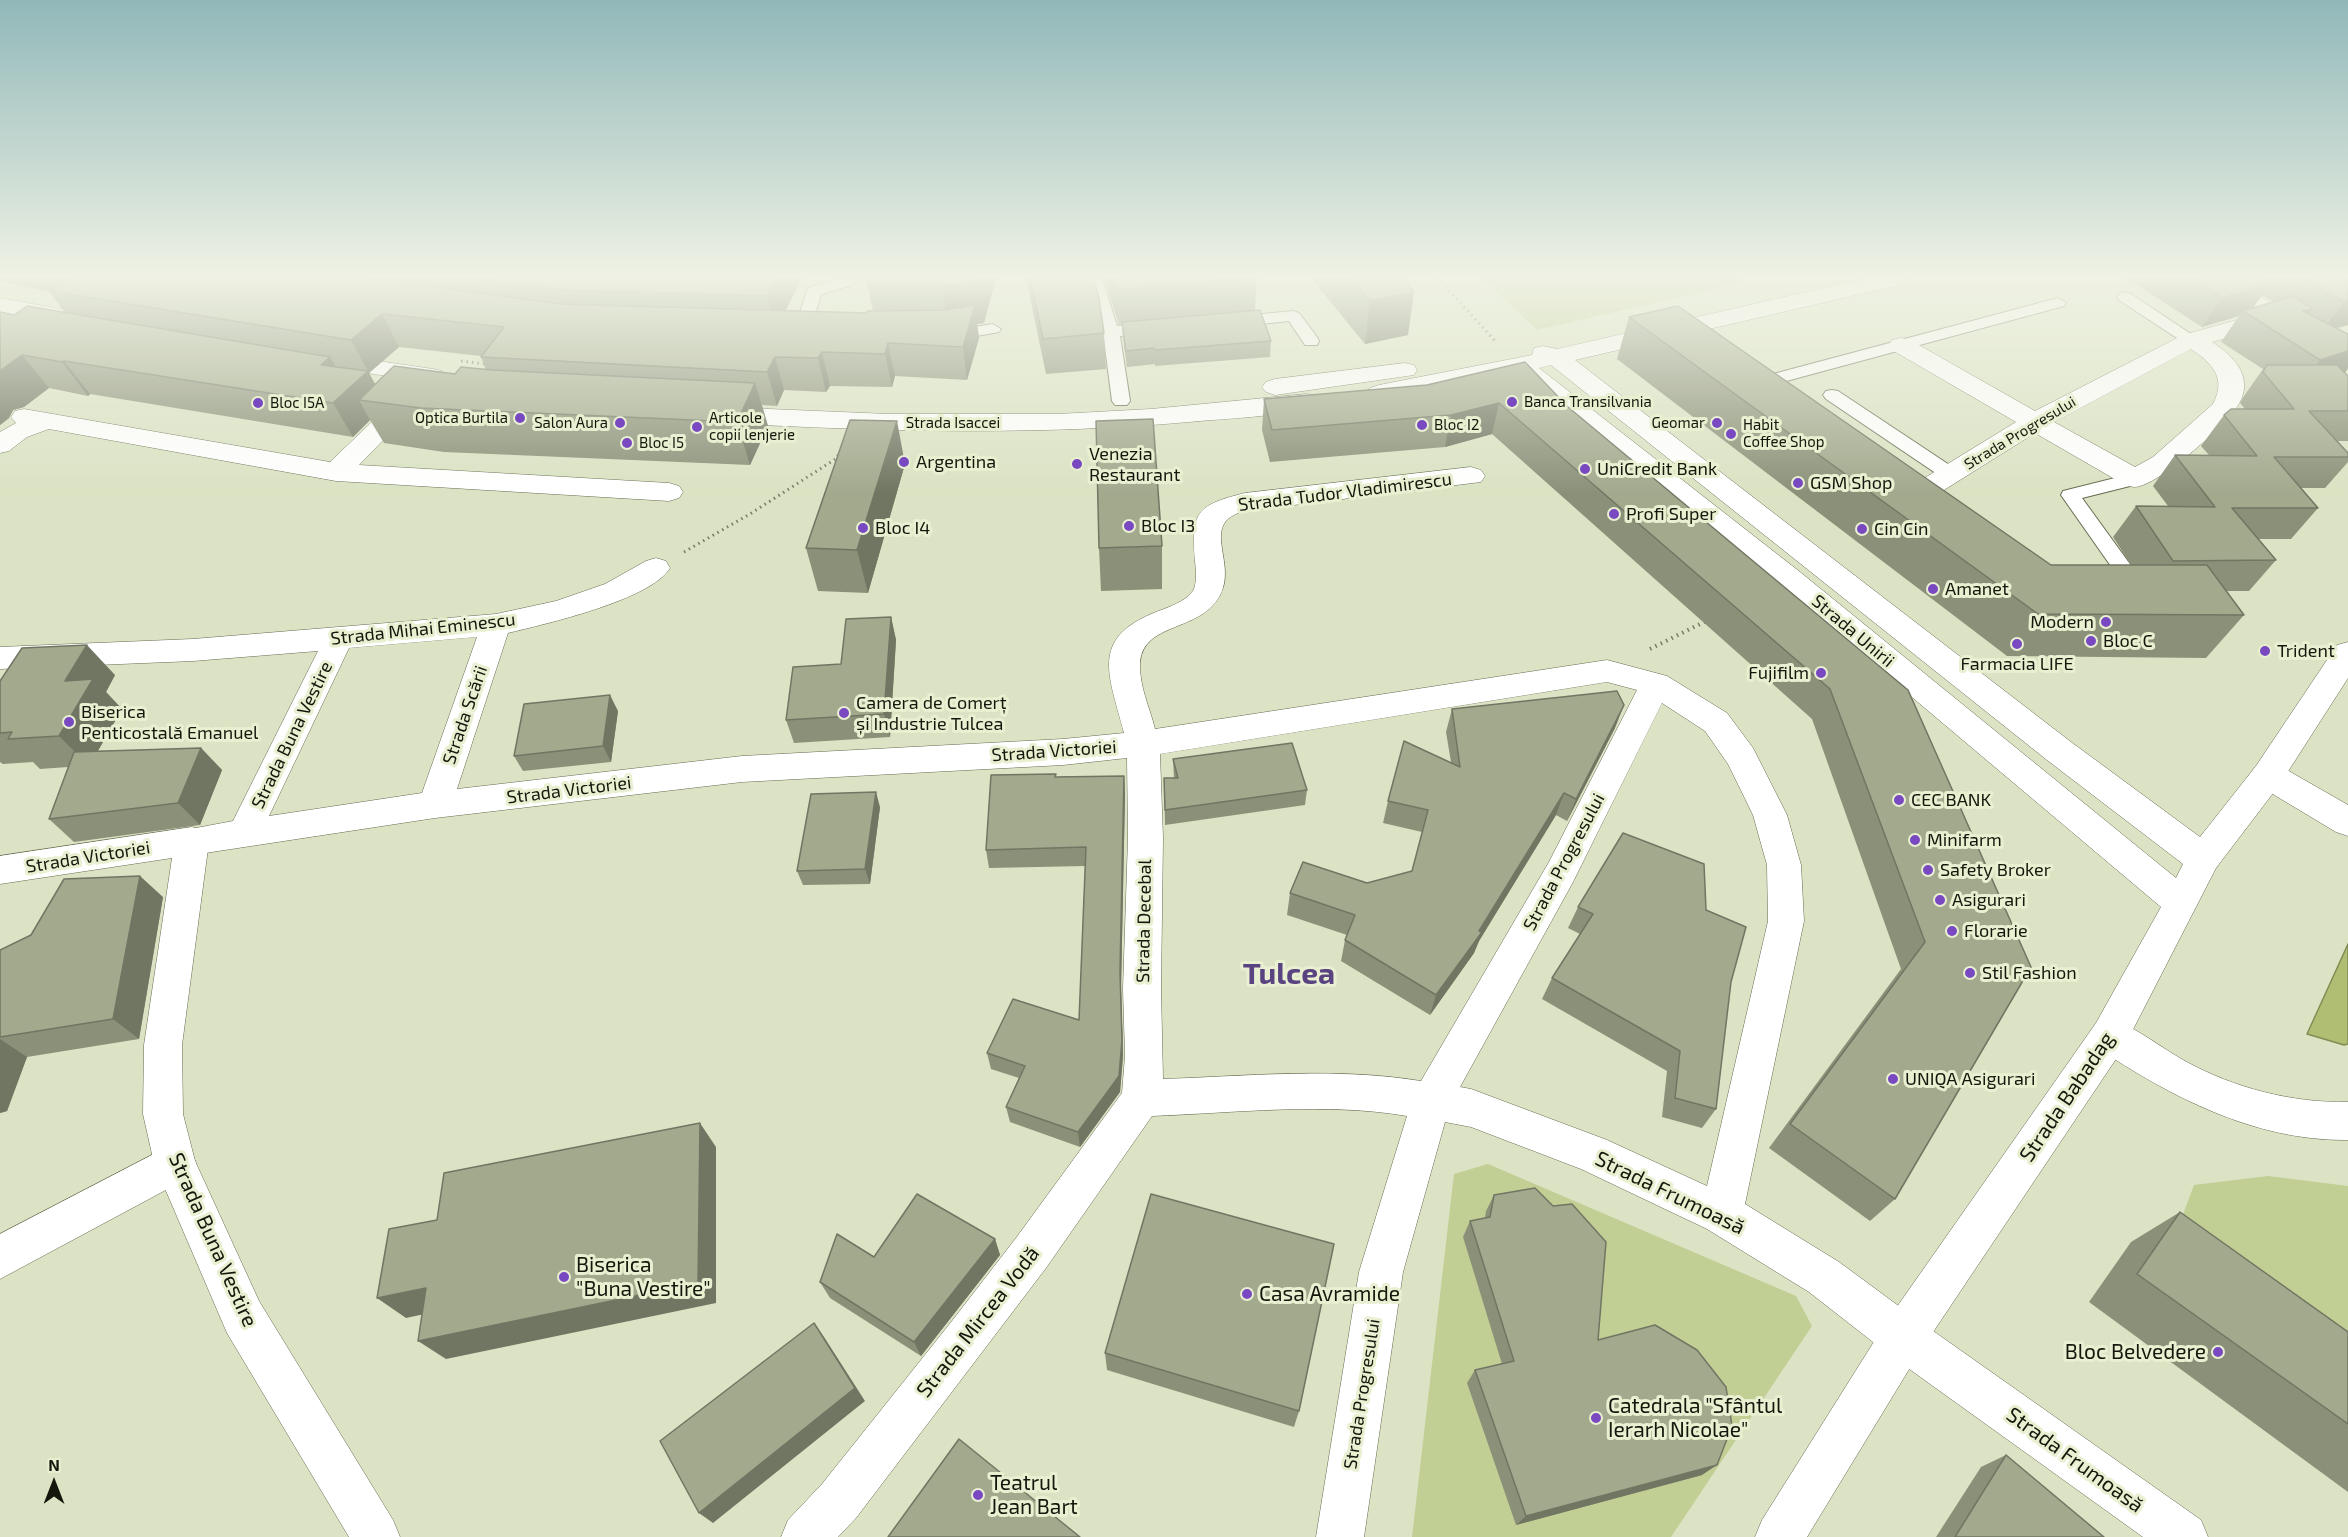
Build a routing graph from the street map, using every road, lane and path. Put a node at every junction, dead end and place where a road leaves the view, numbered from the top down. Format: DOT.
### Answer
graph roads {
  1 [pos="1114,350"];
  2 [pos="1505,350"];
  3 [pos="1518,350"];
  4 [pos="1588,350"];
  5 [pos="1883,350"];
  6 [pos="1909,350"];
  7 [pos="2173,350"];
  8 [pos="2210,350"];
  9 [pos="2329,350"];
  10 [pos="1509,352"];
  11 [pos="1556,357"];
  12 [pos="2348,362"];
  13 [pos="489,365"];
  14 [pos="442,381"];
  15 [pos="1832,395"];
  16 [pos="1121,401"];
  17 [pos="1756,403"];
  18 [pos="99,411"];
  19 [pos="34,419"];
  20 [pos="848,421"];
  21 [pos="2034,422"];
  22 [pos="0,445"];
  23 [pos="336,472"];
  24 [pos="1950,474"];
  25 [pos="1471,476"];
  26 [pos="2135,479"];
  27 [pos="669,492"];
  28 [pos="1902,504"];
  29 [pos="2122,567"];
  30 [pos="656,568"];
  31 [pos="1708,620"];
  32 [pos="496,625"];
  33 [pos="339,638"];
  34 [pos="2348,653"];
  35 [pos="0,658"];
  36 [pos="1607,671"];
  37 [pos="1656,684"];
  38 [pos="1143,744"];
  39 [pos="2268,775"];
  40 [pos="435,805"];
  41 [pos="2348,822"];
  42 [pos="244,832"];
  43 [pos="192,841"];
  44 [pos="2203,859"];
  45 [pos="0,870"];
  46 [pos="2182,903"];
  47 [pos="2110,1035"];
  48 [pos="1141,1098"];
  49 [pos="1432,1100"];
  50 [pos="2348,1121"];
  51 [pos="175,1163"];
  52 [pos="1722,1214"];
  53 [pos="0,1257"];
  54 [pos="1903,1336"];
  55 [pos="376,1537"];
  56 [pos="805,1537"];
  57 [pos="1340,1537"];
  58 [pos="1779,1537"];
  59 [pos="2184,1537"];
  1 -- 16 [label="lane"];
  2 -- 10 [label="path"];
  3 -- 10 [label="street, Strada Isaccei"];
  4 -- 11 [label="street, Strada Isaccei"];
  5 -- 17 [label="lane"];
  6 -- 21 [label="street"];
  7 -- 21 [label="street, Strada Progresului"];
  8 -- 26 [label="street"];
  9 -- 12 [label="street"];
  10 -- 11 [label="street, Strada Isaccei"];
  10 -- 16 [label="street, Strada Isaccei"];
  10 -- 20 [label="street, Strada Isaccei"];
  10 -- 46 [label="street, Strada Unirii"];
  11 -- 44 [label="street, Strada Unirii"];
  13 -- 14 [label="path"];
  14 -- 14 [label="street"];
  14 -- 23 [label="street"];
  15 -- 24 [label="lane"];
  16 -- 20 [label="street, Strada Isaccei"];
  18 -- 19 [label="street"];
  19 -- 22 [label="street"];
  19 -- 23 [label="street"];
  20 -- 30 [label="path"];
  21 -- 24 [label="street, Strada Progresului"];
  21 -- 26 [label="street"];
  23 -- 27 [label="street"];
  24 -- 28 [label="street, Strada Progresului"];
  25 -- 38 [label="street, Strada Tudor Vladimirescu"];
  26 -- 29 [label="lane"];
  30 -- 32 [label="street, Strada Mihai Eminescu"];
  31 -- 36 [label="path"];
  32 -- 33 [label="street, Strada Mihai Eminescu"];
  32 -- 40 [label="street, Strada Scării"];
  33 -- 35 [label="street, Strada Mihai Eminescu"];
  33 -- 42 [label="street, Strada Buna Vestire"];
  34 -- 39 [label="street, Strada Babadag"];
  36 -- 37 [label="street"];
  36 -- 38 [label="street"];
  37 -- 49 [label="street, Strada Progresului"];
  37 -- 52 [label="street"];
  38 -- 40 [label="street, Strada Victoriei"];
  38 -- 48 [label="street, Strada Decebal"];
  39 -- 41 [label="street"];
  39 -- 44 [label="street, Strada Babadag"];
  40 -- 42 [label="street, Strada Victoriei"];
  42 -- 43 [label="street, Strada Victoriei"];
  43 -- 45 [label="street, Strada Victoriei"];
  43 -- 51 [label="street, Strada Buna Vestire"];
  44 -- 46 [label="street, Strada Babadag"];
  46 -- 47 [label="street, Strada Babadag"];
  47 -- 50 [label="street"];
  47 -- 54 [label="street, Strada Babadag"];
  48 -- 49 [label="street, Strada Frumoasă"];
  48 -- 56 [label="street, Strada Mircea Vodă"];
  49 -- 52 [label="street, Strada Frumoasă"];
  49 -- 57 [label="street, Strada Progresului"];
  51 -- 53 [label="street"];
  51 -- 55 [label="street, Strada Buna Vestire"];
  52 -- 54 [label="street, Strada Frumoasă"];
  54 -- 58 [label="street, Strada Babadag"];
  54 -- 59 [label="street, Strada Frumoasă"];
}
